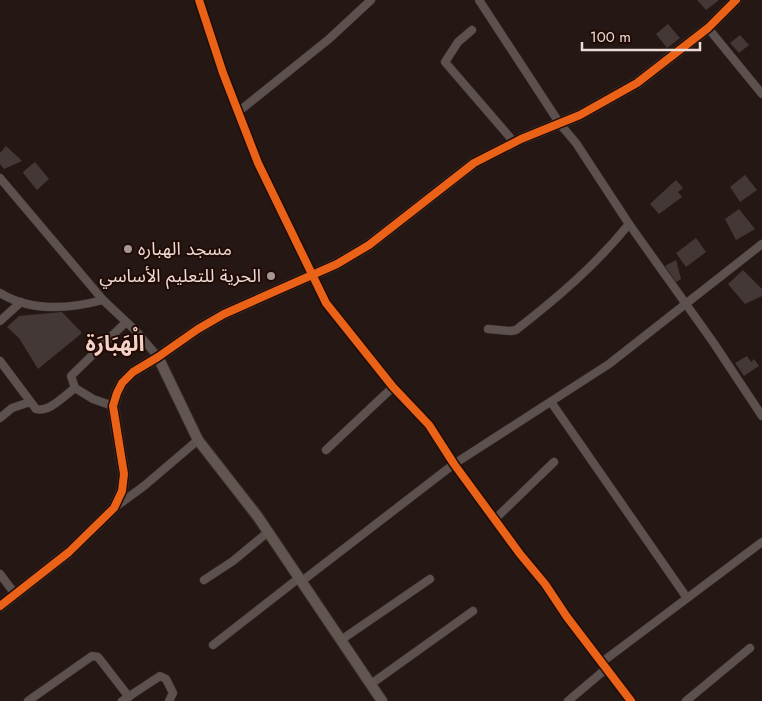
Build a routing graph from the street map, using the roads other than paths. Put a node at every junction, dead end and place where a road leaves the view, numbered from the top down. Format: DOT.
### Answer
graph roads {
  1 [pos="199,0"];
  2 [pos="371,0"];
  3 [pos="479,0"];
  4 [pos="735,0"];
  5 [pos="708,28"];
  6 [pos="472,30"];
  7 [pos="762,94"];
  8 [pos="238,112"];
  9 [pos="560,124"];
  10 [pos="514,142"];
  11 [pos="0,178"];
  12 [pos="628,224"];
  13 [pos="762,244"];
  14 [pos="312,276"];
  15 [pos="0,292"];
  16 [pos="103,300"];
  17 [pos="21,302"];
  18 [pos="685,303"];
  19 [pos="0,322"];
  20 [pos="126,322"];
  21 [pos="488,328"];
  22 [pos="158,357"];
  23 [pos="0,361"];
  24 [pos="393,387"];
  25 [pos="75,388"];
  26 [pos="30,402"];
  27 [pos="551,402"];
  28 [pos="113,406"];
  29 [pos="762,416"];
  30 [pos="0,418"];
  31 [pos="198,440"];
  32 [pos="326,450"];
  33 [pos="554,462"];
  34 [pos="454,464"];
  35 [pos="114,508"];
  36 [pos="495,519"];
  37 [pos="268,532"];
  38 [pos="762,542"];
  39 [pos="0,574"];
  40 [pos="300,579"];
  41 [pos="430,579"];
  42 [pos="204,580"];
  43 [pos="15,594"];
  44 [pos="687,598"];
  45 [pos="0,606"];
  46 [pos="473,611"];
  47 [pos="341,640"];
  48 [pos="213,645"];
  49 [pos="750,648"];
  50 [pos="604,665"];
  51 [pos="371,684"];
  52 [pos="126,699"];
  53 [pos="28,701"];
  54 [pos="169,701"];
  55 [pos="382,701"];
  56 [pos="568,701"];
  57 [pos="631,701"];
  58 [pos="686,701"];
  1 -- 8 [label="street"];
  2 -- 8 [label="street"];
  3 -- 9 [label="street"];
  4 -- 5 [label="street"];
  5 -- 7 [label="street"];
  5 -- 9 [label="street"];
  6 -- 10 [label="street"];
  8 -- 14 [label="street"];
  9 -- 10 [label="street"];
  9 -- 12 [label="street"];
  10 -- 14 [label="street"];
  11 -- 16 [label="street"];
  12 -- 18 [label="street"];
  12 -- 21 [label="street"];
  13 -- 18 [label="street"];
  14 -- 22 [label="street"];
  14 -- 24 [label="street"];
  15 -- 17 [label="street"];
  16 -- 17 [label="street"];
  16 -- 20 [label="street"];
  17 -- 19 [label="street"];
  18 -- 27 [label="street"];
  18 -- 29 [label="street"];
  20 -- 22 [label="street"];
  20 -- 25 [label="street"];
  22 -- 28 [label="street"];
  22 -- 31 [label="street"];
  23 -- 26 [label="street"];
  24 -- 32 [label="street"];
  24 -- 34 [label="street"];
  25 -- 26 [label="street"];
  25 -- 28 [label="street"];
  26 -- 30 [label="street"];
  27 -- 34 [label="street"];
  27 -- 44 [label="street"];
  28 -- 35 [label="street"];
  31 -- 35 [label="street"];
  31 -- 37 [label="street"];
  33 -- 36 [label="street"];
  34 -- 36 [label="street"];
  34 -- 40 [label="street"];
  35 -- 43 [label="street"];
  36 -- 50 [label="street"];
  37 -- 40 [label="street"];
  37 -- 42 [label="street"];
  38 -- 44 [label="street"];
  39 -- 43 [label="street"];
  40 -- 47 [label="street"];
  40 -- 48 [label="street"];
  41 -- 47 [label="street"];
  43 -- 45 [label="street"];
  44 -- 50 [label="street"];
  46 -- 51 [label="street"];
  47 -- 51 [label="street"];
  49 -- 58 [label="street"];
  50 -- 56 [label="street"];
  50 -- 57 [label="street"];
  51 -- 55 [label="street"];
  52 -- 53 [label="street"];
  52 -- 54 [label="street"];
}
